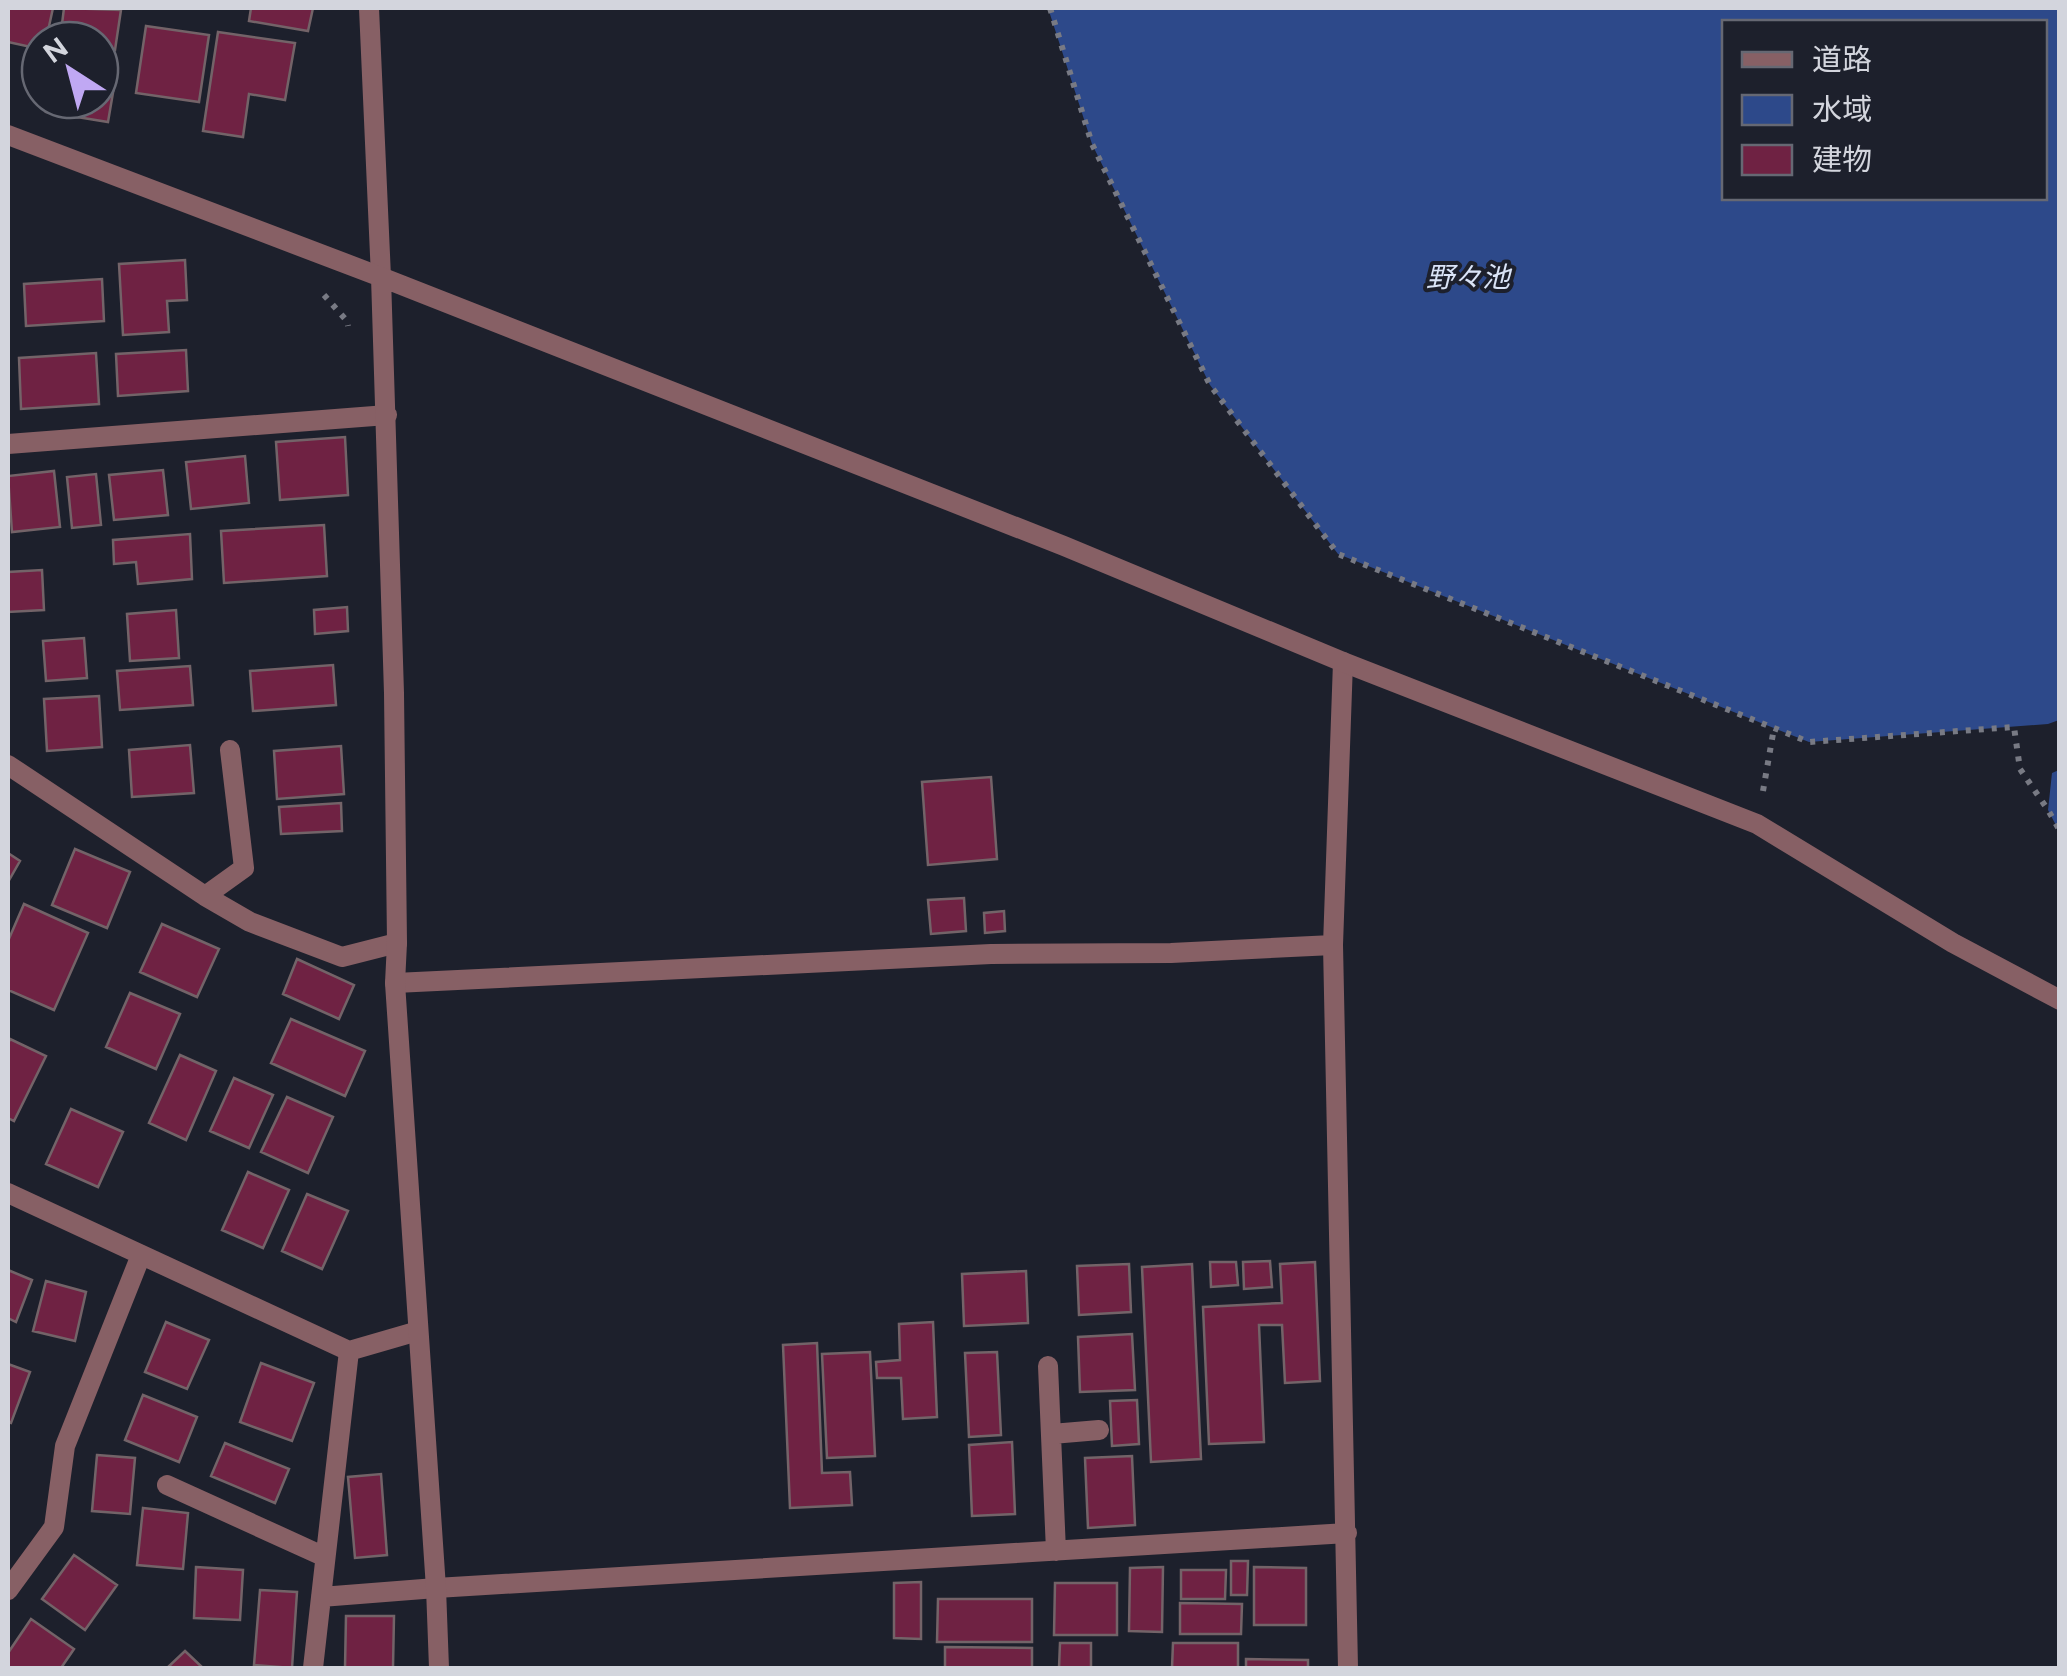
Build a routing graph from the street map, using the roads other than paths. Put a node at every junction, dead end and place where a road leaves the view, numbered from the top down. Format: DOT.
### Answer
graph roads {
  1 [pos="368,8"];
  2 [pos="8,135"];
  3 [pos="8,151"];
  4 [pos="382,277"];
  5 [pos="387,415"];
  6 [pos="8,444"];
  7 [pos="1343,662"];
  8 [pos="230,750"];
  9 [pos="8,765"];
  10 [pos="205,896"];
  11 [pos="397,943"];
  12 [pos="1333,945"];
  13 [pos="395,983"];
  14 [pos="2060,1000"];
  15 [pos="8,1193"];
  16 [pos="141,1255"];
  17 [pos="418,1331"];
  18 [pos="349,1351"];
  19 [pos="1048,1366"];
  20 [pos="1100,1430"];
  21 [pos="1052,1434"];
  22 [pos="167,1485"];
  23 [pos="1347,1534"];
  24 [pos="1056,1550"];
  25 [pos="325,1556"];
  26 [pos="436,1588"];
  27 [pos="8,1590"];
  28 [pos="321,1598"];
  29 [pos="313,1668"];
  30 [pos="439,1668"];
  31 [pos="1348,1668"];
  1 -- 4 [label="street"];
  2 -- 3 [label="street"];
  2 -- 4 [label="street"];
  4 -- 5 [label="street"];
  4 -- 7 [label="street"];
  5 -- 6 [label="street"];
  5 -- 11 [label="street"];
  7 -- 12 [label="street"];
  7 -- 14 [label="street"];
  8 -- 10 [label="street"];
  9 -- 10 [label="street"];
  10 -- 11 [label="street"];
  11 -- 13 [label="street"];
  12 -- 13 [label="street"];
  12 -- 23 [label="street"];
  13 -- 17 [label="street"];
  15 -- 16 [label="street"];
  16 -- 18 [label="street"];
  16 -- 27 [label="street"];
  17 -- 18 [label="street"];
  17 -- 26 [label="street"];
  18 -- 25 [label="street"];
  19 -- 21 [label="street"];
  20 -- 21 [label="street"];
  21 -- 24 [label="street"];
  22 -- 25 [label="street"];
  23 -- 24 [label="street"];
  23 -- 31 [label="street"];
  24 -- 26 [label="street"];
  25 -- 28 [label="street"];
  26 -- 28 [label="street"];
  26 -- 30 [label="street"];
  28 -- 29 [label="street"];
}
